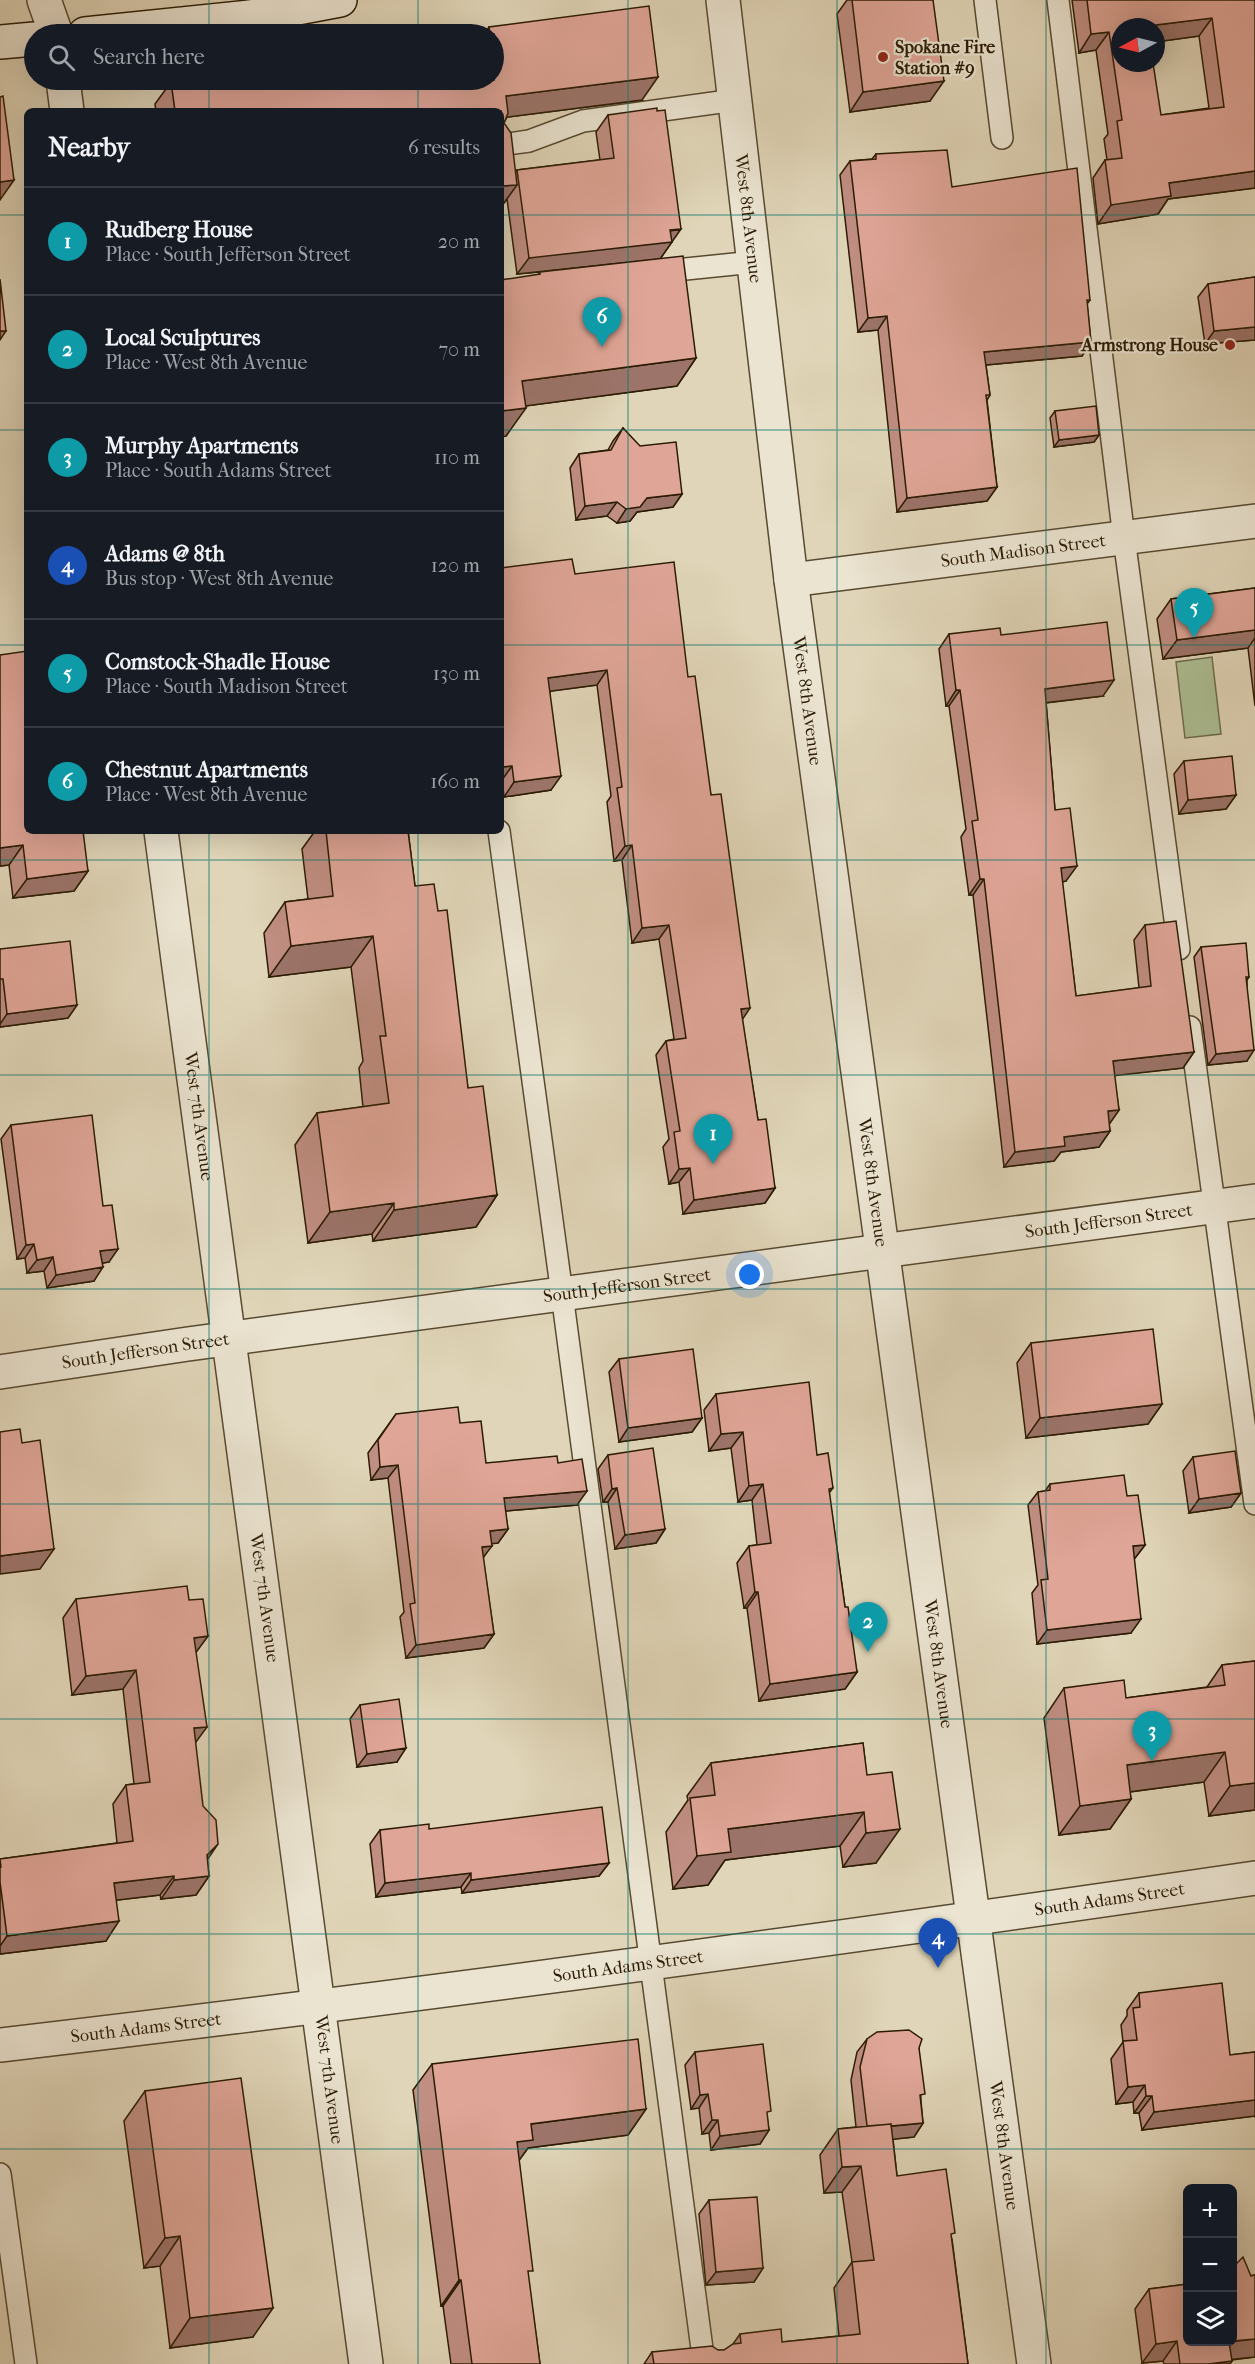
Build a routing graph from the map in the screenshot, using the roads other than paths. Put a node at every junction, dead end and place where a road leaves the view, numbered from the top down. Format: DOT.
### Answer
graph roads {
  1 [pos="44,0"];
  2 [pos="51,0"];
  3 [pos="340,0"];
  4 [pos="723,0"];
  5 [pos="985,0"];
  6 [pos="1058,0"];
  7 [pos="53,24"];
  8 [pos="55,24"];
  9 [pos="182,24"];
  10 [pos="24,40"];
  11 [pos="0,42"];
  12 [pos="64,90"];
  13 [pos="735,100"];
  14 [pos="67,108"];
  15 [pos="1002,138"];
  16 [pos="504,145"];
  17 [pos="754,262"];
  18 [pos="638,274"];
  19 [pos="1255,521"];
  20 [pos="1124,538"];
  21 [pos="791,580"];
  22 [pos="161,834"];
  23 [pos="499,834"];
  24 [pos="1182,972"];
  25 [pos="1187,1007"];
  26 [pos="1255,1201"];
  27 [pos="1214,1206"];
  28 [pos="882,1251"];
  29 [pos="562,1294"];
  30 [pos="228,1339"];
  31 [pos="0,1372"];
  32 [pos="1255,1504"];
  33 [pos="1255,1878"];
  34 [pos="973,1919"];
  35 [pos="651,1962"];
  36 [pos="321,2007"];
  37 [pos="0,2045"];
  38 [pos="0,2174"];
  39 [pos="26,2364"];
  40 [pos="366,2364"];
  41 [pos="704,2364"];
  42 [pos="1034,2364"];
  1 -- 7 [label="street"];
  2 -- 8 [label="street"];
  3 -- 9 [label="street"];
  4 -- 13 [label="street, West 8th Avenue"];
  5 -- 15 [label="lane"];
  6 -- 20 [label="lane"];
  10 -- 11 [label="street"];
  12 -- 14 [label="street"];
  13 -- 16 [label="lane"];
  13 -- 17 [label="street, West 8th Avenue"];
  17 -- 18 [label="lane"];
  17 -- 21 [label="street, West 8th Avenue"];
  19 -- 20 [label="street, South Madison Street"];
  20 -- 21 [label="street, South Madison Street"];
  20 -- 24 [label="lane"];
  21 -- 28 [label="street, West 8th Avenue"];
  22 -- 30 [label="street, West 7th Avenue"];
  23 -- 29 [label="lane"];
  25 -- 27 [label="lane"];
  26 -- 27 [label="street, South Jefferson Street"];
  27 -- 28 [label="street, South Jefferson Street"];
  27 -- 32 [label="lane"];
  28 -- 29 [label="street, South Jefferson Street"];
  28 -- 34 [label="street, West 8th Avenue"];
  29 -- 30 [label="street, South Jefferson Street"];
  29 -- 35 [label="lane"];
  30 -- 31 [label="street, South Jefferson Street"];
  30 -- 36 [label="street, West 7th Avenue"];
  33 -- 34 [label="street, South Adams Street"];
  34 -- 35 [label="street, South Adams Street"];
  34 -- 42 [label="street, West 8th Avenue"];
  35 -- 36 [label="street, South Adams Street"];
  35 -- 41 [label="lane"];
  36 -- 37 [label="street, South Adams Street"];
  36 -- 40 [label="street, West 7th Avenue"];
  38 -- 39 [label="lane"];
}
